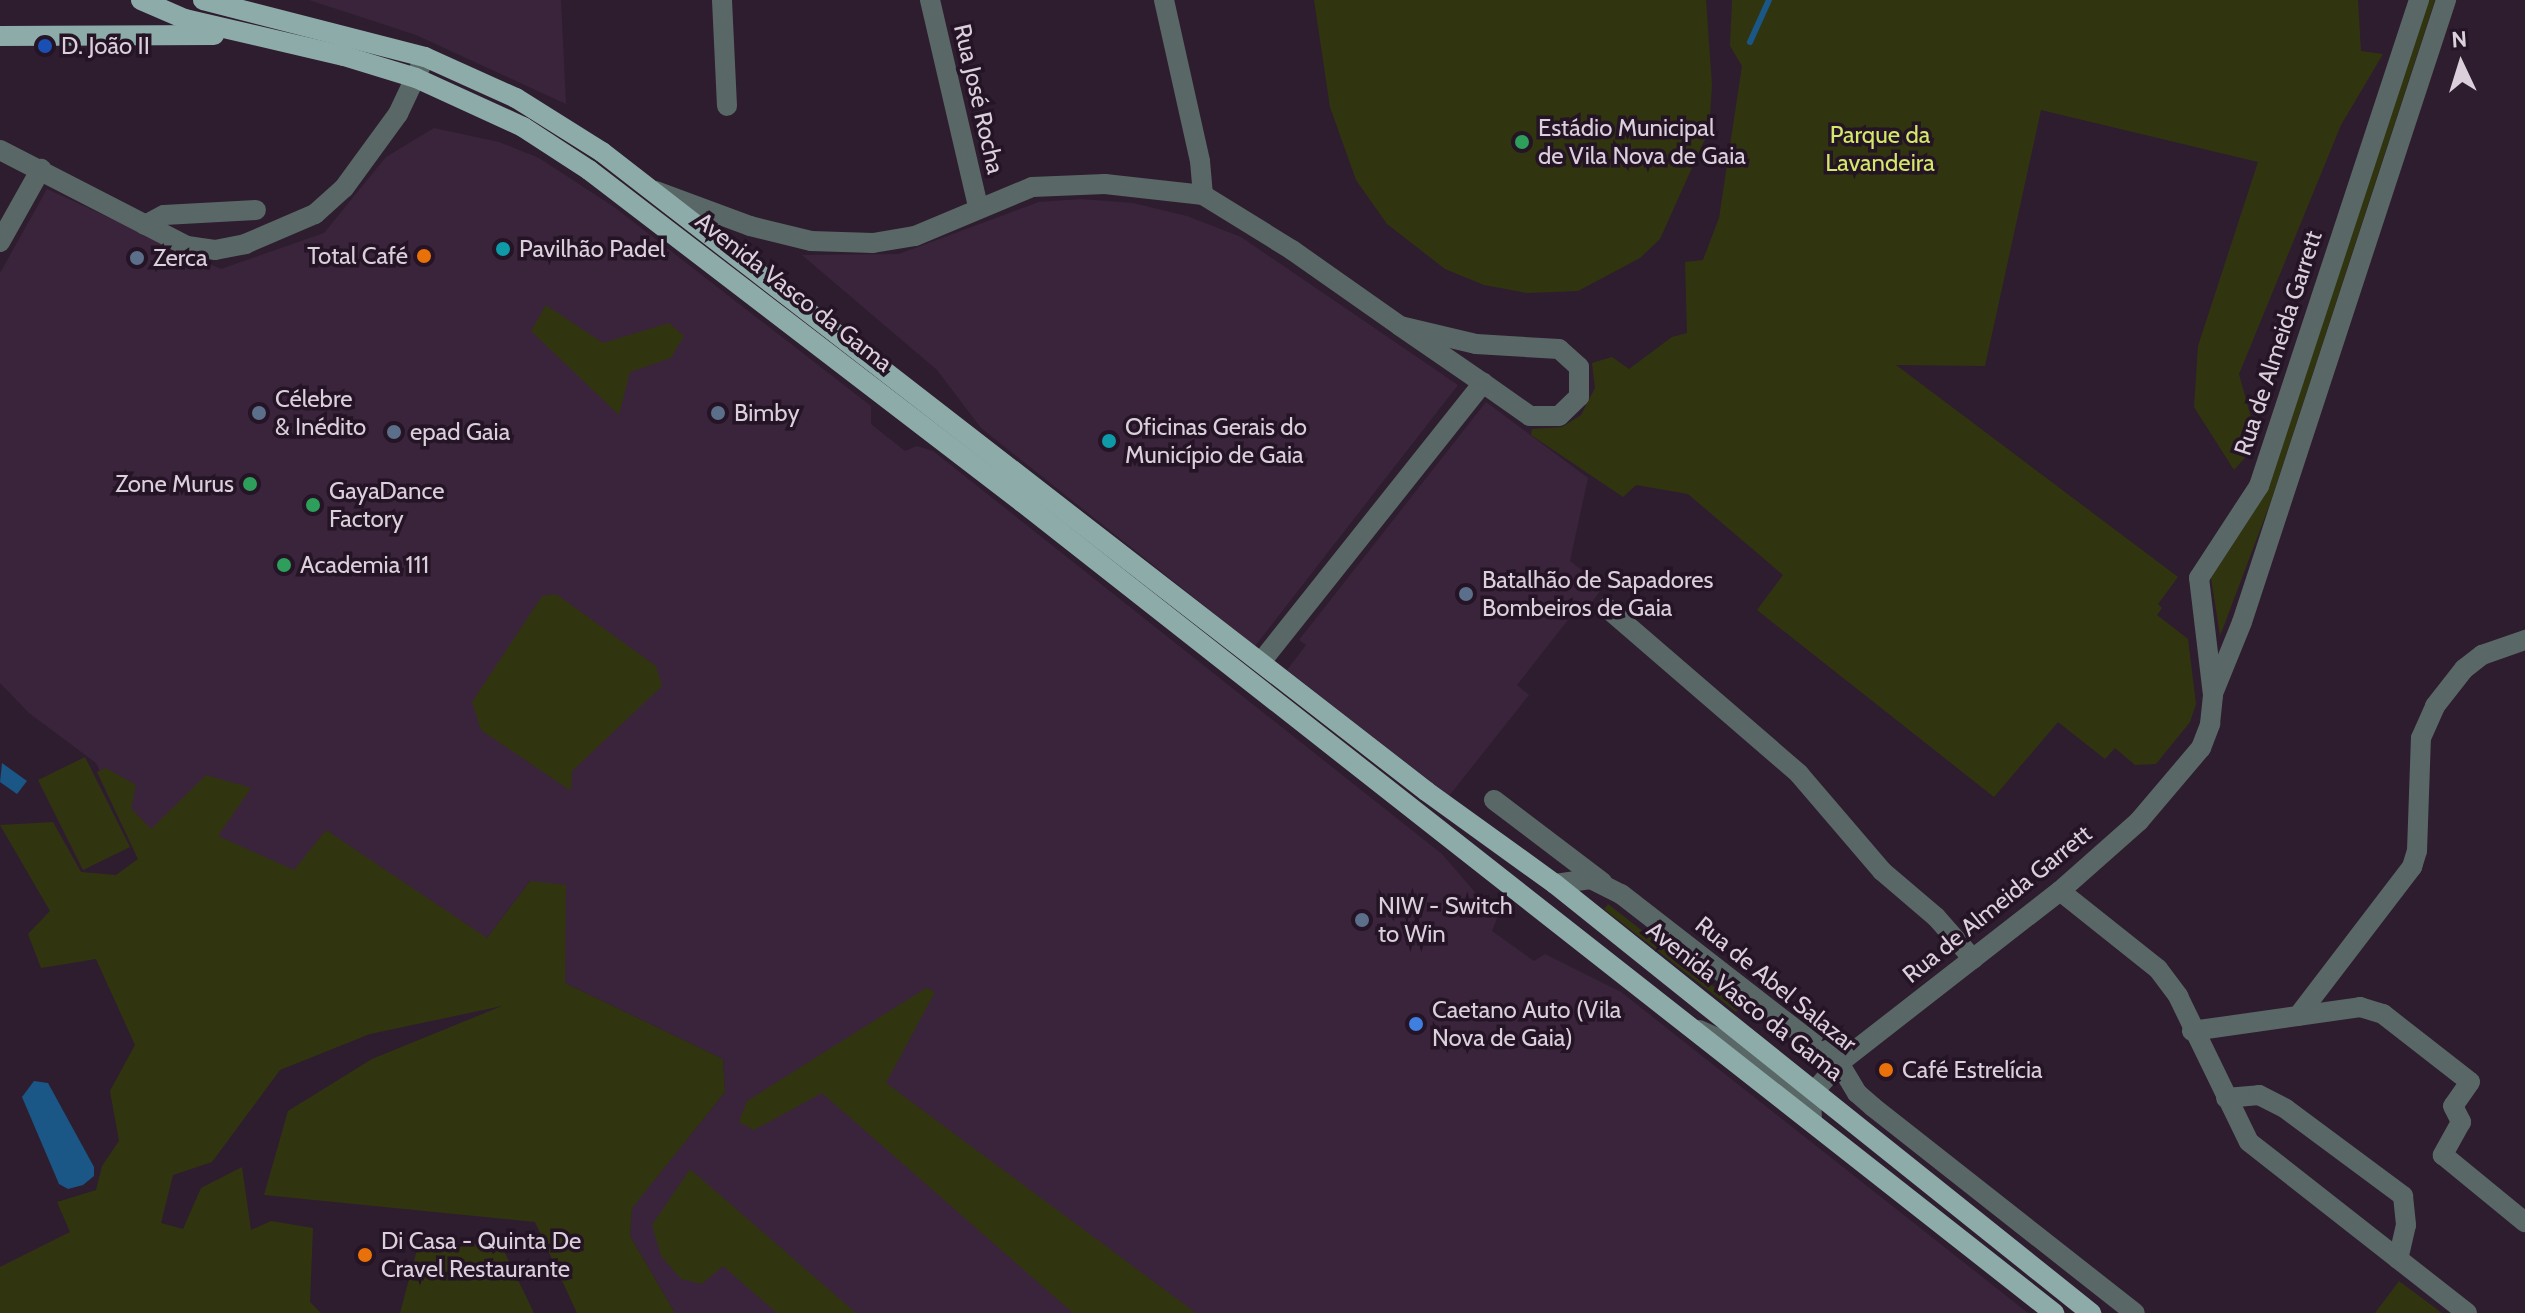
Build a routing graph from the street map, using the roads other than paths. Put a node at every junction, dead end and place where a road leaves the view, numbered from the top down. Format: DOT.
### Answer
graph roads {
  1 [pos="141,0"];
  2 [pos="203,0"];
  3 [pos="722,0"];
  4 [pos="930,0"];
  5 [pos="1164,0"];
  6 [pos="2419,0"];
  7 [pos="2446,0"];
  8 [pos="0,36"];
  9 [pos="262,37"];
  10 [pos="425,57"];
  11 [pos="416,78"];
  12 [pos="727,106"];
  13 [pos="0,150"];
  14 [pos="41,169"];
  15 [pos="656,191"];
  16 [pos="1203,195"];
  17 [pos="978,207"];
  18 [pos="256,210"];
  19 [pos="145,225"];
  20 [pos="0,242"];
  21 [pos="1400,326"];
  22 [pos="1483,383"];
  23 [pos="1607,608"];
  24 [pos="2525,640"];
  25 [pos="1261,662"];
  26 [pos="2213,695"];
  27 [pos="1360,739"];
  28 [pos="1346,756"];
  29 [pos="1494,800"];
  30 [pos="1602,882"];
  31 [pos="1555,884"];
  32 [pos="2060,891"];
  33 [pos="1973,959"];
  34 [pos="2298,1016"];
  35 [pos="1689,1026"];
  36 [pos="2192,1031"];
  37 [pos="1839,1063"];
  38 [pos="1813,1092"];
  39 [pos="2226,1098"];
  40 [pos="1812,1122"];
  41 [pos="2525,1222"];
  42 [pos="2398,1259"];
  43 [pos="2054,1313"];
  44 [pos="2091,1313"];
  45 [pos="2135,1313"];
  46 [pos="2467,1313"];
  1 -- 9 [label="main road, Avenida Vasco da Gama"];
  2 -- 10 [label="main road, Avenida Vasco da Gama"];
  3 -- 12 [label="street"];
  4 -- 17 [label="street, Rua José Rocha"];
  5 -- 16 [label="street"];
  6 -- 26 [label="street, Rua de Almeida Garrett"];
  7 -- 26 [label="street, Rua de Almeida Garrett"];
  8 -- 9 [label="main road"];
  9 -- 11 [label="main road, Avenida Vasco da Gama"];
  10 -- 11 [label="street"];
  10 -- 15 [label="main road, Avenida Vasco da Gama"];
  11 -- 19 [label="street"];
  11 -- 28 [label="main road, Avenida Vasco da Gama"];
  13 -- 14 [label="street"];
  14 -- 19 [label="street"];
  14 -- 20 [label="street"];
  15 -- 17 [label="street, Rua José Rocha"];
  15 -- 25 [label="main road, Avenida Vasco da Gama"];
  16 -- 17 [label="street"];
  16 -- 21 [label="street"];
  18 -- 19 [label="street"];
  21 -- 22 [label="street"];
  21 -- 22 [label="street"];
  22 -- 25 [label="street"];
  23 -- 33 [label="street"];
  24 -- 34 [label="street"];
  25 -- 27 [label="main road, Avenida Vasco da Gama"];
  26 -- 32 [label="street, Rua de Almeida Garrett"];
  27 -- 28 [label="main road"];
  27 -- 31 [label="main road, Avenida Vasco da Gama"];
  28 -- 35 [label="main road, Avenida Vasco da Gama"];
  29 -- 30 [label="street, Rua de Abel Salazar"];
  30 -- 31 [label="street"];
  30 -- 37 [label="street, Rua de Abel Salazar"];
  31 -- 38 [label="main road, Avenida Vasco da Gama"];
  32 -- 33 [label="street, Rua de Almeida Garrett"];
  32 -- 36 [label="street"];
  33 -- 37 [label="street, Rua de Almeida Garrett"];
  34 -- 36 [label="street"];
  34 -- 41 [label="street"];
  35 -- 38 [label="street"];
  35 -- 40 [label="main road, Avenida Vasco da Gama"];
  36 -- 39 [label="street"];
  37 -- 38 [label="street, Rua de Almeida Garrett"];
  37 -- 45 [label="street, Rua de Abel Salazar"];
  38 -- 40 [label="street"];
  38 -- 44 [label="main road, Avenida Vasco da Gama"];
  39 -- 42 [label="street"];
  39 -- 42 [label="street"];
  40 -- 43 [label="main road, Avenida Vasco da Gama"];
  42 -- 46 [label="street"];
}
